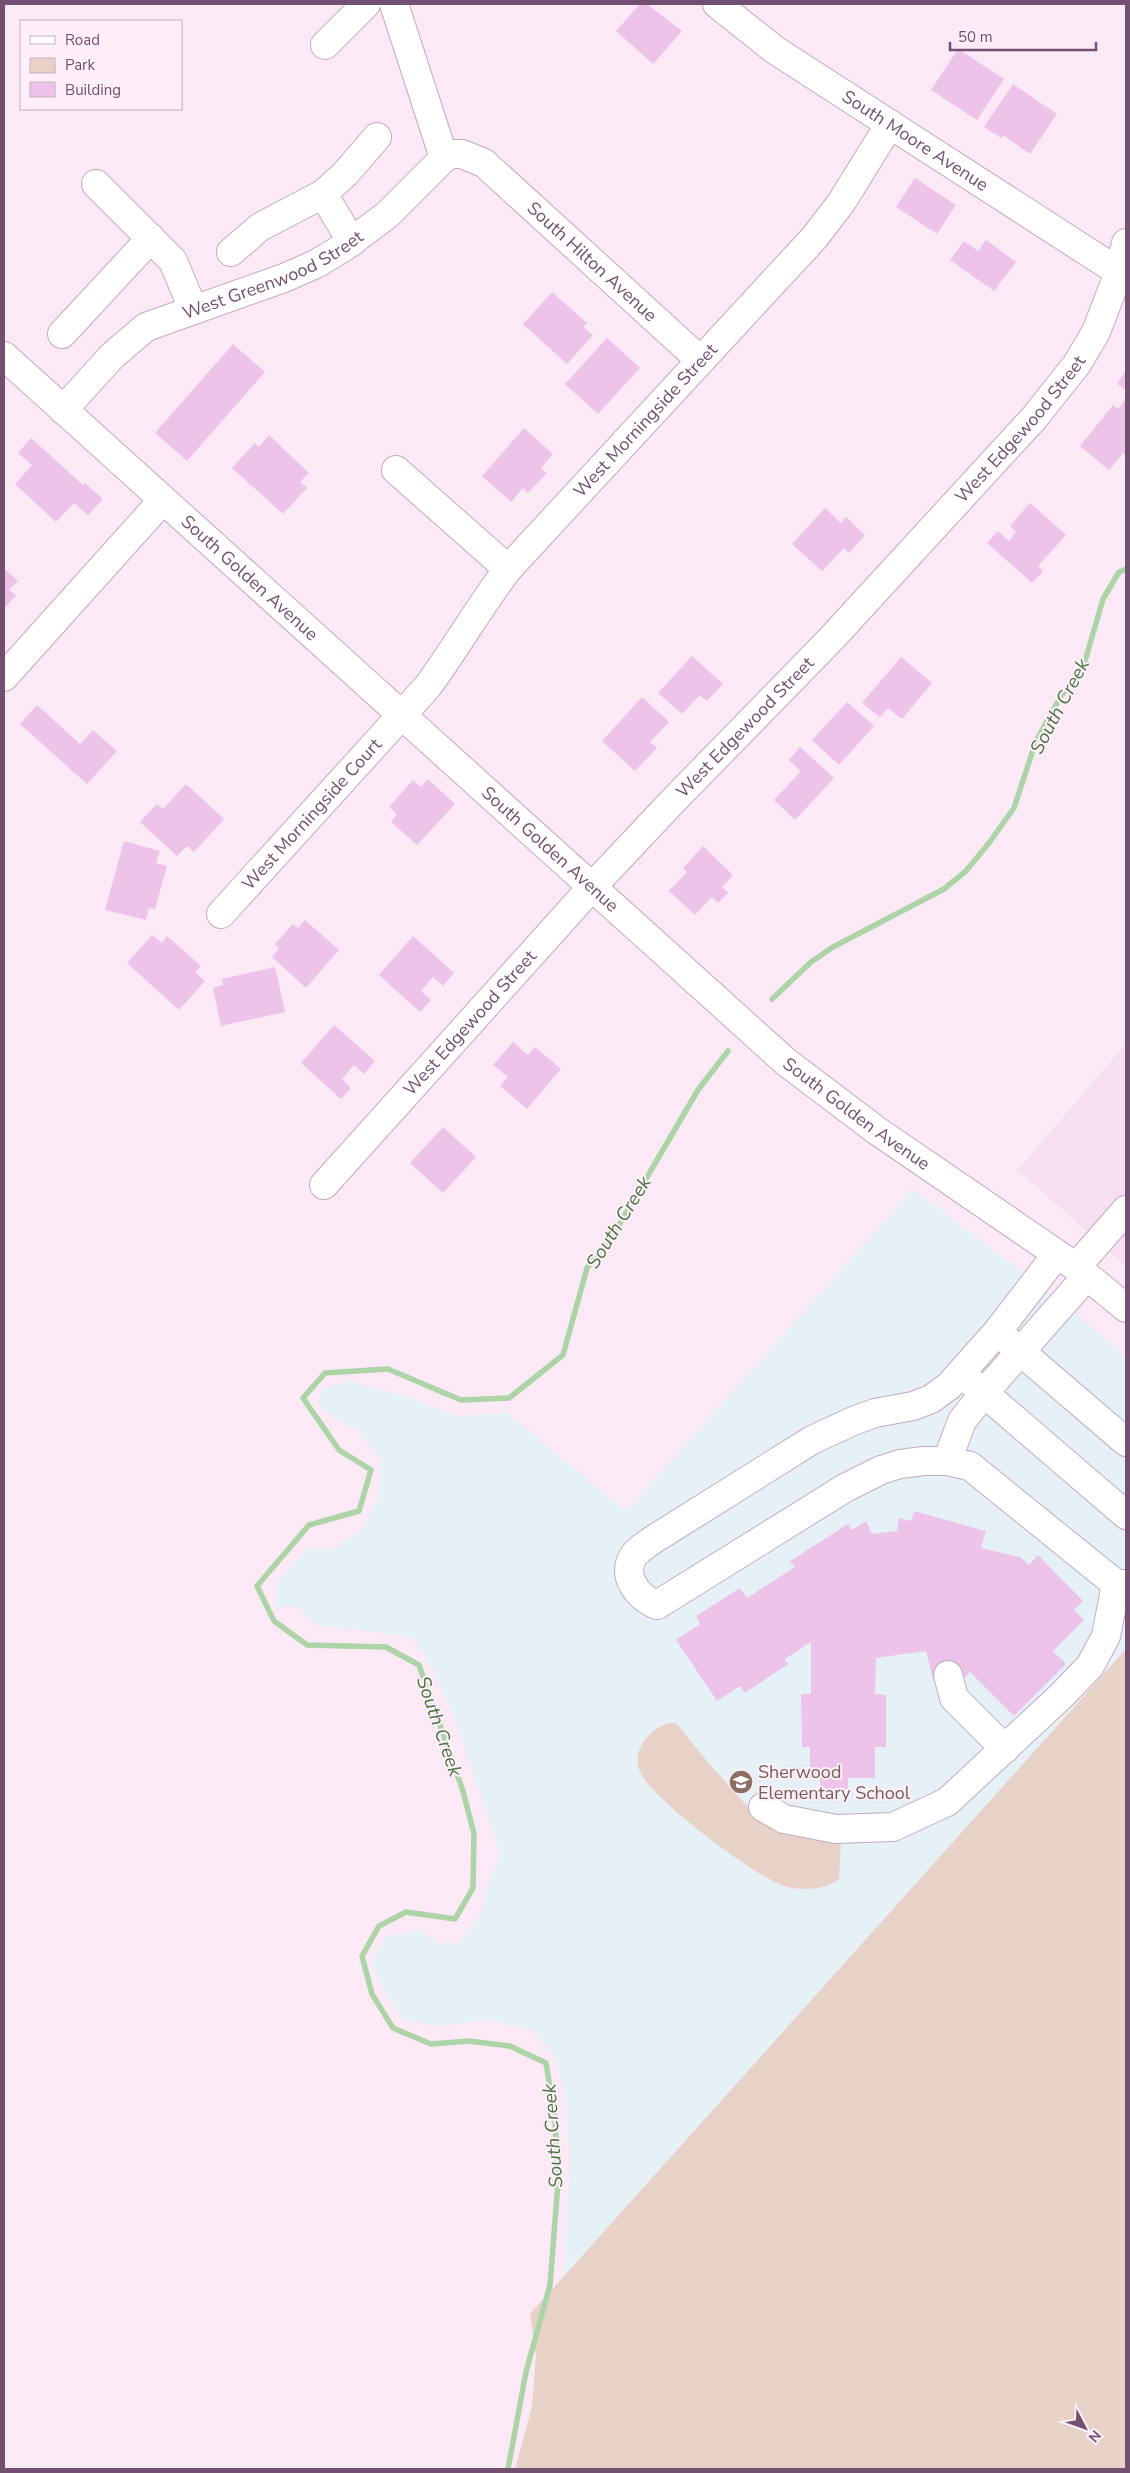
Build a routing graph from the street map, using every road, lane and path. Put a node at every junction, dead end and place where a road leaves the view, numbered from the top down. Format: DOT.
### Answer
graph roads {
  1 [pos="366,4"];
  2 [pos="394,4"];
  3 [pos="717,4"];
  4 [pos="325,46"];
  5 [pos="890,124"];
  6 [pos="377,137"];
  7 [pos="444,158"];
  8 [pos="96,184"];
  9 [pos="323,194"];
  10 [pos="151,238"];
  11 [pos="352,242"];
  12 [pos="1126,243"];
  13 [pos="231,252"];
  14 [pos="1119,272"];
  15 [pos="193,309"];
  16 [pos="62,334"];
  17 [pos="700,360"];
  18 [pos="7,367"];
  19 [pos="63,410"];
  20 [pos="396,470"];
  21 [pos="163,500"];
  22 [pos="508,569"];
  23 [pos="4,677"];
  24 [pos="402,715"];
  25 [pos="591,888"];
  26 [pos="222,914"];
  27 [pos="324,1185"];
  28 [pos="1126,1210"];
  29 [pos="1073,1266"];
  30 [pos="1126,1308"];
  31 [pos="997,1332"];
  32 [pos="1021,1351"];
  33 [pos="961,1373"];
  34 [pos="984,1393"];
  35 [pos="931,1399"];
  36 [pos="962,1421"];
  37 [pos="1126,1442"];
  38 [pos="947,1461"];
  39 [pos="1126,1515"];
  40 [pos="1121,1584"];
  41 [pos="948,1675"];
  42 [pos="1006,1749"];
  43 [pos="763,1807"];
  1 -- 4 [label="street"];
  2 -- 7 [label="street"];
  3 -- 5 [label="street, South Moore Avenue"];
  5 -- 14 [label="street, South Moore Avenue"];
  5 -- 17 [label="street, West Morningside Street"];
  6 -- 9 [label="street"];
  7 -- 11 [label="street, West Greenwood Street"];
  7 -- 17 [label="street, South Hilton Avenue"];
  8 -- 10 [label="street"];
  9 -- 11 [label="street"];
  9 -- 13 [label="street"];
  10 -- 15 [label="street"];
  10 -- 16 [label="street"];
  11 -- 15 [label="street, West Greenwood Street"];
  12 -- 14 [label="street, West Edgewood Street"];
  14 -- 25 [label="street, West Edgewood Street"];
  15 -- 19 [label="street, West Greenwood Street"];
  17 -- 22 [label="street, West Morningside Street"];
  18 -- 19 [label="street, South Golden Avenue"];
  19 -- 21 [label="street, South Golden Avenue"];
  20 -- 22 [label="street"];
  21 -- 23 [label="street"];
  21 -- 24 [label="street, South Golden Avenue"];
  22 -- 24 [label="street, West Morningside Street"];
  24 -- 25 [label="street, South Golden Avenue"];
  24 -- 26 [label="street, West Morningside Court"];
  25 -- 27 [label="street, West Edgewood Street"];
  25 -- 29 [label="street, South Golden Avenue"];
  28 -- 29 [label="street"];
  29 -- 30 [label="street, South Golden Avenue"];
  29 -- 31 [label="street"];
  29 -- 32 [label="street"];
  31 -- 32 [label="street"];
  31 -- 33 [label="street"];
  32 -- 34 [label="street"];
  32 -- 37 [label="street"];
  33 -- 34 [label="street"];
  33 -- 35 [label="street"];
  34 -- 36 [label="street"];
  34 -- 39 [label="street"];
  35 -- 36 [label="street"];
  35 -- 38 [label="street"];
  36 -- 38 [label="street"];
  38 -- 40 [label="street"];
  40 -- 42 [label="street"];
  41 -- 42 [label="street"];
  42 -- 43 [label="street"];
}
